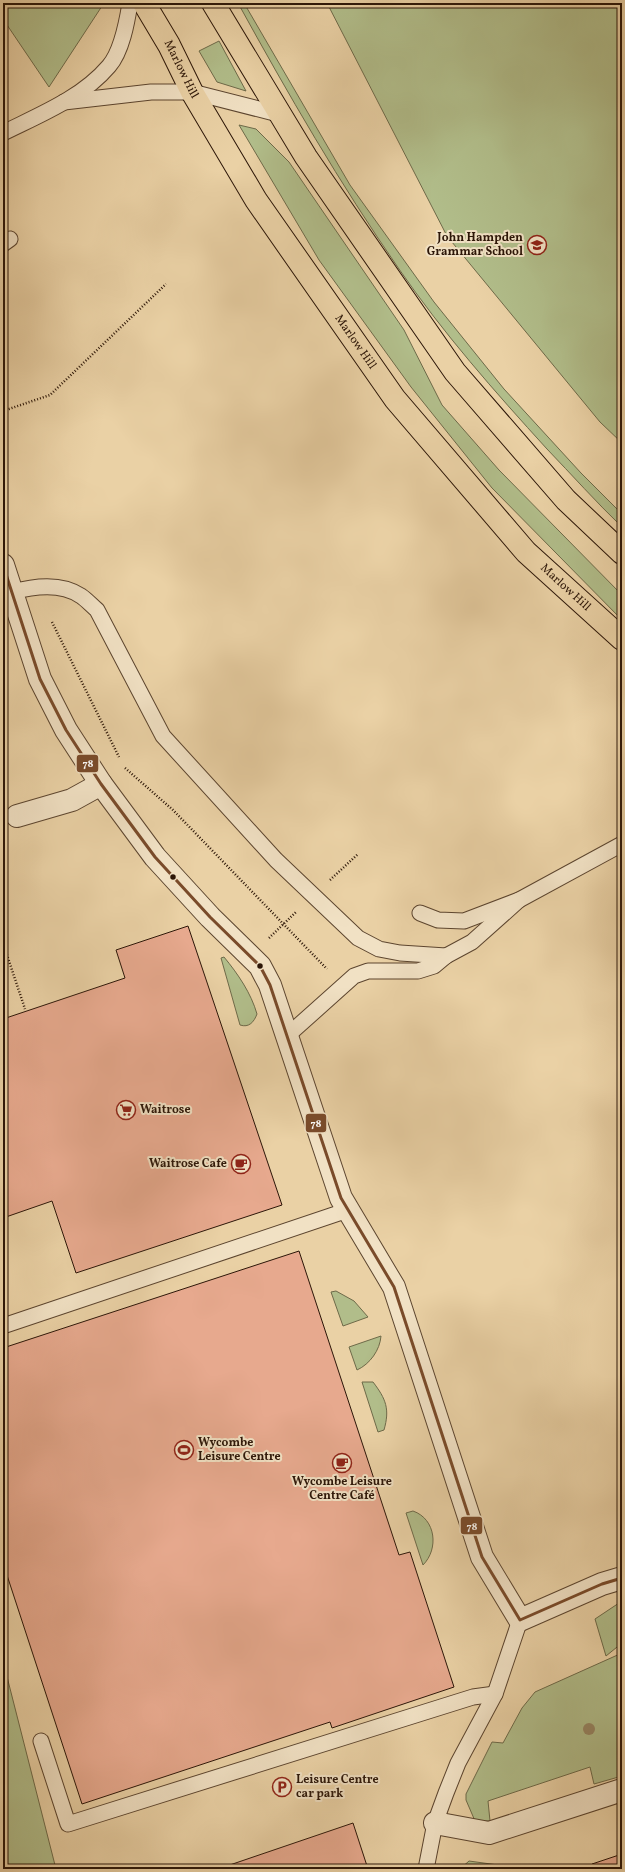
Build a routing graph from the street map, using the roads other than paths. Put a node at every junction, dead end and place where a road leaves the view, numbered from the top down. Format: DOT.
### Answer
graph roads {
  1 [pos="130,3"];
  2 [pos="144,3"];
  3 [pos="213,3"];
  4 [pos="192,92"];
  5 [pos="64,102"];
  6 [pos="282,115"];
  7 [pos="3,133"];
  8 [pos="622,553"];
  9 [pos="3,565"];
  10 [pos="12,592"];
  11 [pos="622,639"];
  12 [pos="101,784"];
  13 [pos="17,816"];
  14 [pos="622,844"];
  15 [pos="519,900"];
  16 [pos="420,913"];
  17 [pos="446,956"];
  18 [pos="287,1036"];
  19 [pos="348,1210"];
  20 [pos="3,1326"];
  21 [pos="622,1578"];
  22 [pos="520,1620"];
  23 [pos="495,1694"];
  24 [pos="41,1741"];
  25 [pos="622,1790"];
  26 [pos="435,1823"];
  27 [pos="426,1869"];
  1 -- 5 [label="lane"];
  2 -- 4 [label="main road, Marlow Hill"];
  3 -- 6 [label="main road"];
  4 -- 5 [label="lane"];
  4 -- 6 [label="lane"];
  4 -- 11 [label="main road, Marlow Hill"];
  5 -- 7 [label="lane"];
  6 -- 8 [label="main road"];
  9 -- 10 [label="street"];
  10 -- 12 [label="street"];
  10 -- 17 [label="lane"];
  12 -- 13 [label="street"];
  12 -- 18 [label="street"];
  14 -- 15 [label="lane"];
  15 -- 16 [label="lane"];
  15 -- 17 [label="lane"];
  17 -- 18 [label="lane"];
  18 -- 19 [label="street"];
  19 -- 20 [label="lane"];
  19 -- 22 [label="street"];
  21 -- 22 [label="street"];
  22 -- 23 [label="lane"];
  23 -- 24 [label="lane"];
  23 -- 26 [label="lane"];
  25 -- 26 [label="street"];
  26 -- 27 [label="lane"];
}
